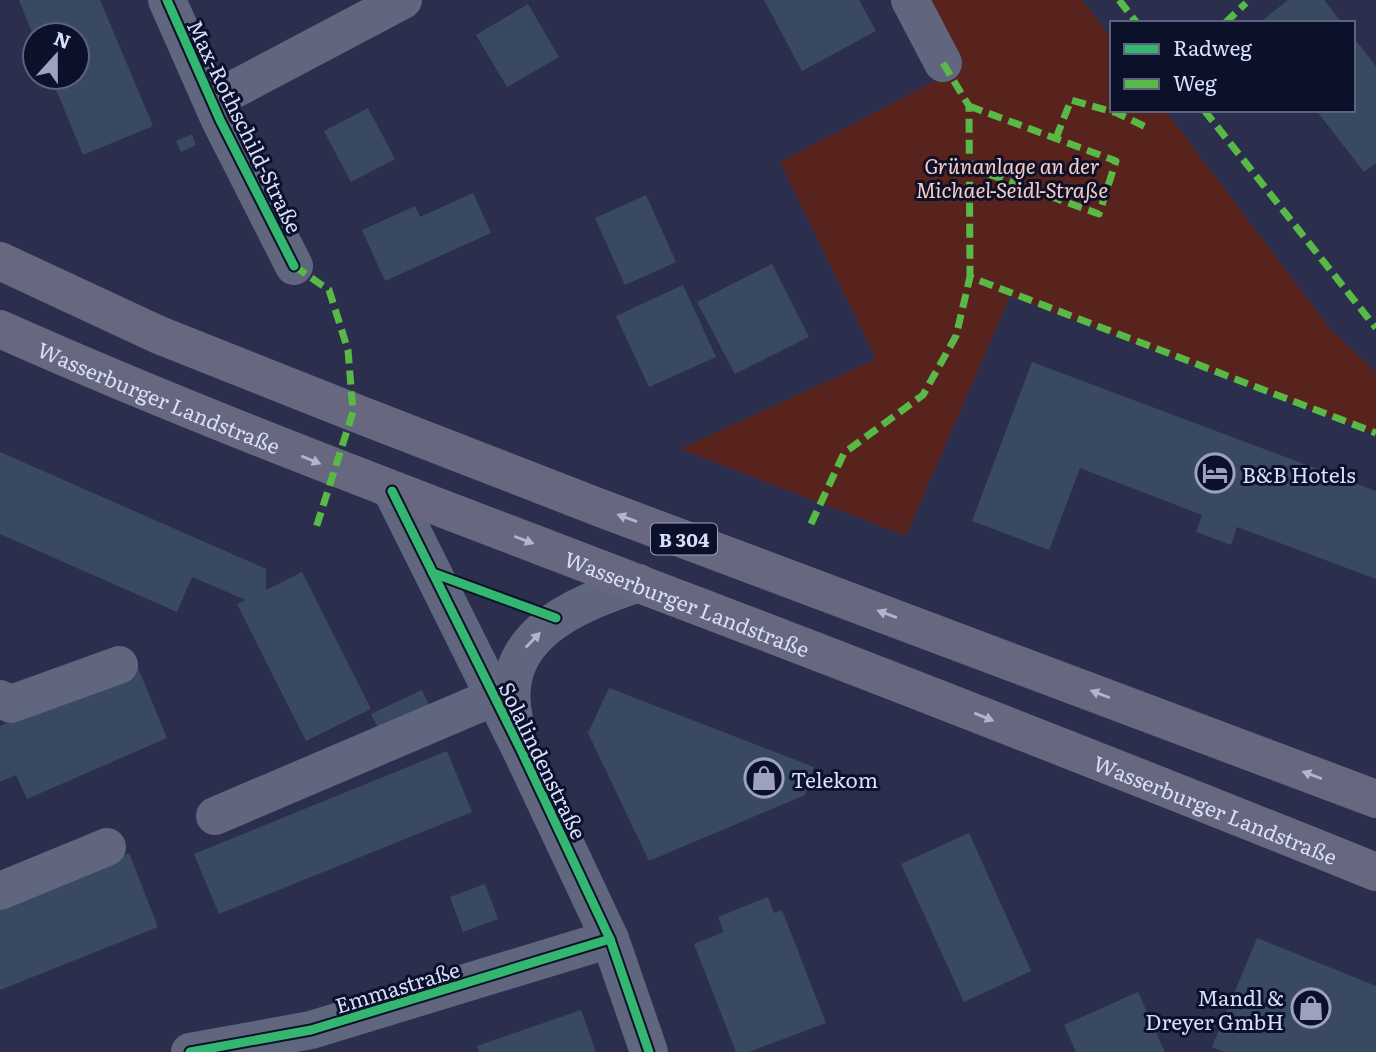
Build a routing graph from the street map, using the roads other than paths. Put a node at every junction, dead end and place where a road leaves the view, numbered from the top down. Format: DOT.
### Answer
graph roads {
  1 [pos="167,0"];
  2 [pos="403,0"];
  3 [pos="910,0"];
  4 [pos="943,62"];
  5 [pos="212,101"];
  6 [pos="0,261"];
  7 [pos="294,266"];
  8 [pos="0,329"];
  9 [pos="392,491"];
  10 [pos="639,583"];
  11 [pos="119,665"];
  12 [pos="494,697"];
  13 [pos="0,699"];
  14 [pos="521,750"];
  15 [pos="1376,800"];
  16 [pos="215,816"];
  17 [pos="107,847"];
  18 [pos="1376,872"];
  19 [pos="0,891"];
  20 [pos="610,939"];
  21 [pos="190,1052"];
  22 [pos="649,1052"];
  1 -- 5 [label="street, Max-Rothschild-Straße"];
  2 -- 5 [label="street"];
  3 -- 4 [label="street"];
  5 -- 7 [label="street, Max-Rothschild-Straße"];
  15 -- 6 [label="main road, B 304, one-way"];
  8 -- 9 [label="main road, Wasserburger Landstraße / B 304, one-way"];
  9 -- 10 [label="main road, Wasserburger Landstraße / B 304, one-way"];
  9 -- 12 [label="street, Solalindenstraße"];
  14 -- 10 [label="street, Solalindenstraße, one-way"];
  10 -- 18 [label="main road, Wasserburger Landstraße / B 304, one-way"];
  11 -- 13 [label="street"];
  12 -- 14 [label="street, Solalindenstraße"];
  12 -- 16 [label="street, Solalindenstraße"];
  14 -- 20 [label="street, Solalindenstraße"];
  17 -- 19 [label="street"];
  20 -- 21 [label="street, Emmastraße"];
  20 -- 22 [label="street, Solalindenstraße"];
}
